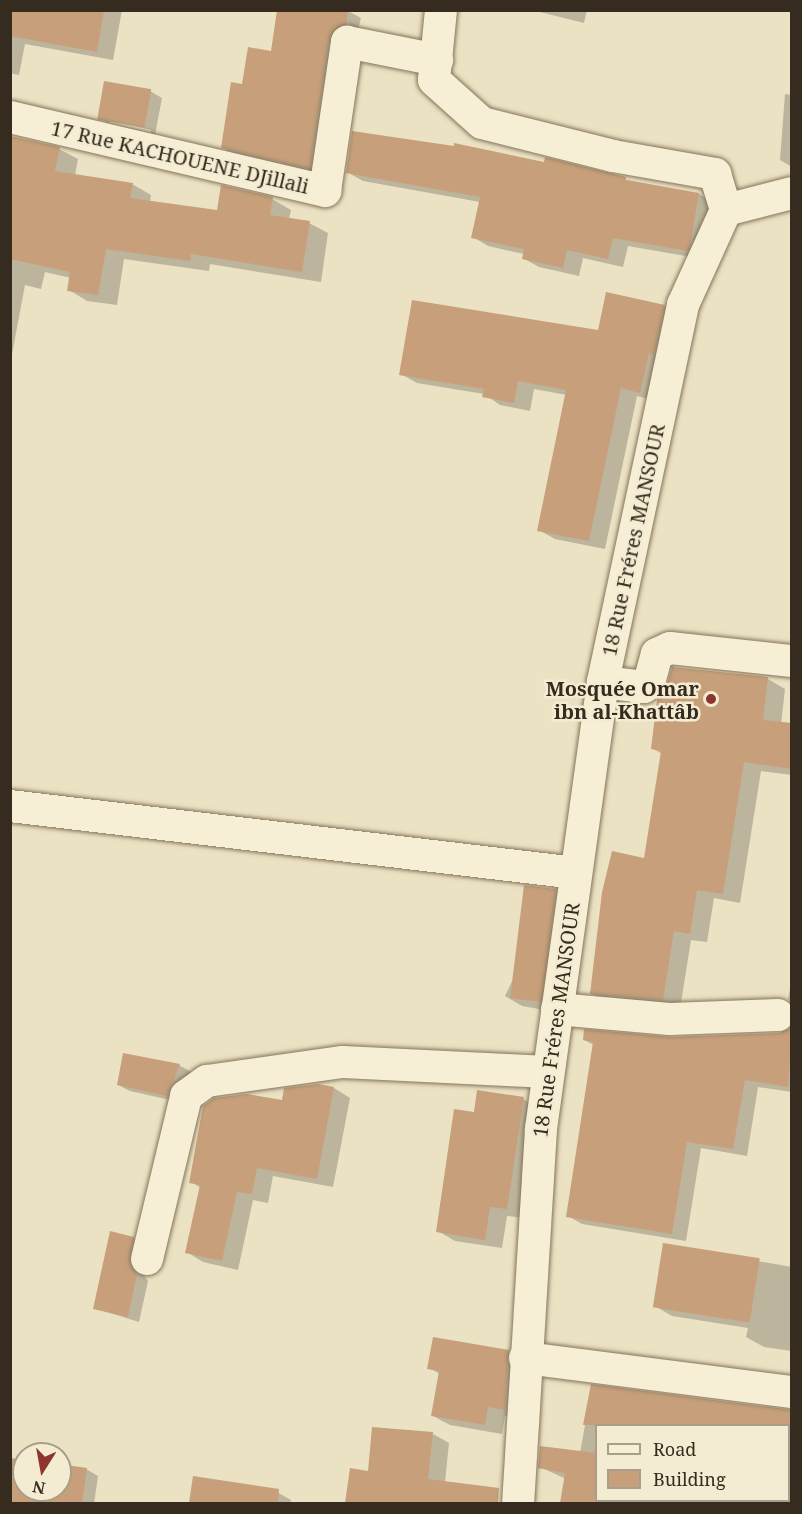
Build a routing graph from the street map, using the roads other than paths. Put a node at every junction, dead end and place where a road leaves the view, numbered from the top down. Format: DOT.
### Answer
graph roads {
  1 [pos="441,10"];
  2 [pos="436,60"];
  3 [pos="10,117"];
  4 [pos="792,193"];
  5 [pos="726,210"];
  6 [pos="792,661"];
  7 [pos="603,682"];
  8 [pos="10,806"];
  9 [pos="576,873"];
  10 [pos="557,1009"];
  11 [pos="778,1015"];
  12 [pos="548,1072"];
  13 [pos="147,1259"];
  14 [pos="525,1358"];
  15 [pos="792,1392"];
  16 [pos="519,1503"];
  1 -- 2 [label="street"];
  2 -- 3 [label="street, 17 Rue KACHOUENE DJillali"];
  2 -- 5 [label="street"];
  4 -- 5 [label="street"];
  5 -- 7 [label="street, 18 Rue Fréres MANSOUR"];
  6 -- 7 [label="street"];
  7 -- 9 [label="street, 18 Rue Fréres MANSOUR"];
  8 -- 9 [label="street"];
  9 -- 10 [label="street, 18 Rue Fréres MANSOUR"];
  10 -- 11 [label="street"];
  10 -- 12 [label="street, 18 Rue Fréres MANSOUR"];
  12 -- 13 [label="street"];
  12 -- 14 [label="street, 18 Rue Fréres MANSOUR"];
  14 -- 15 [label="street"];
  14 -- 16 [label="street, 18 Rue Fréres MANSOUR"];
}
